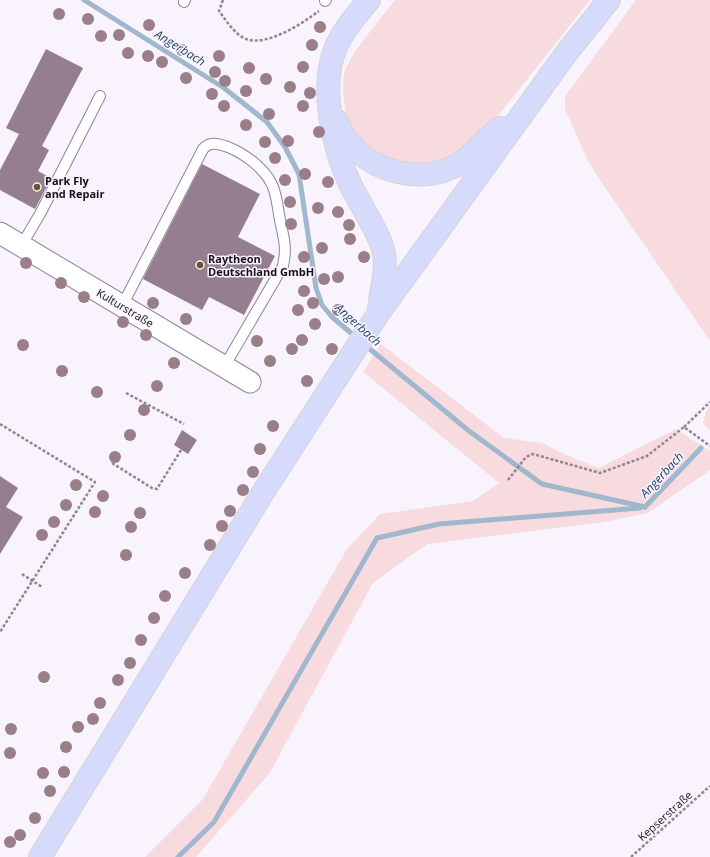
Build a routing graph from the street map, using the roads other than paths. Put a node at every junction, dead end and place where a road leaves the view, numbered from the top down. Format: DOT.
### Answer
graph roads {
  1 [pos="369,0"];
  2 [pos="609,0"];
  3 [pos="100,96"];
  4 [pos="330,108"];
  5 [pos="517,122"];
  6 [pos="0,233"];
  7 [pos="21,246"];
  8 [pos="122,306"];
  9 [pos="375,318"];
  10 [pos="224,367"];
  11 [pos="250,382"];
  12 [pos="40,857"];
  1 -- 4 [label="main road"];
  2 -- 5 [label="main road"];
  3 -- 7 [label="lane"];
  4 -- 5 [label="main road"];
  4 -- 9 [label="main road"];
  5 -- 9 [label="main road"];
  6 -- 7 [label="street, Kulturstraße"];
  7 -- 8 [label="street, Kulturstraße"];
  8 -- 10 [label="street, Kulturstraße"];
  8 -- 10 [label="lane"];
  9 -- 12 [label="main road"];
  10 -- 11 [label="street, Kulturstraße"];
}
